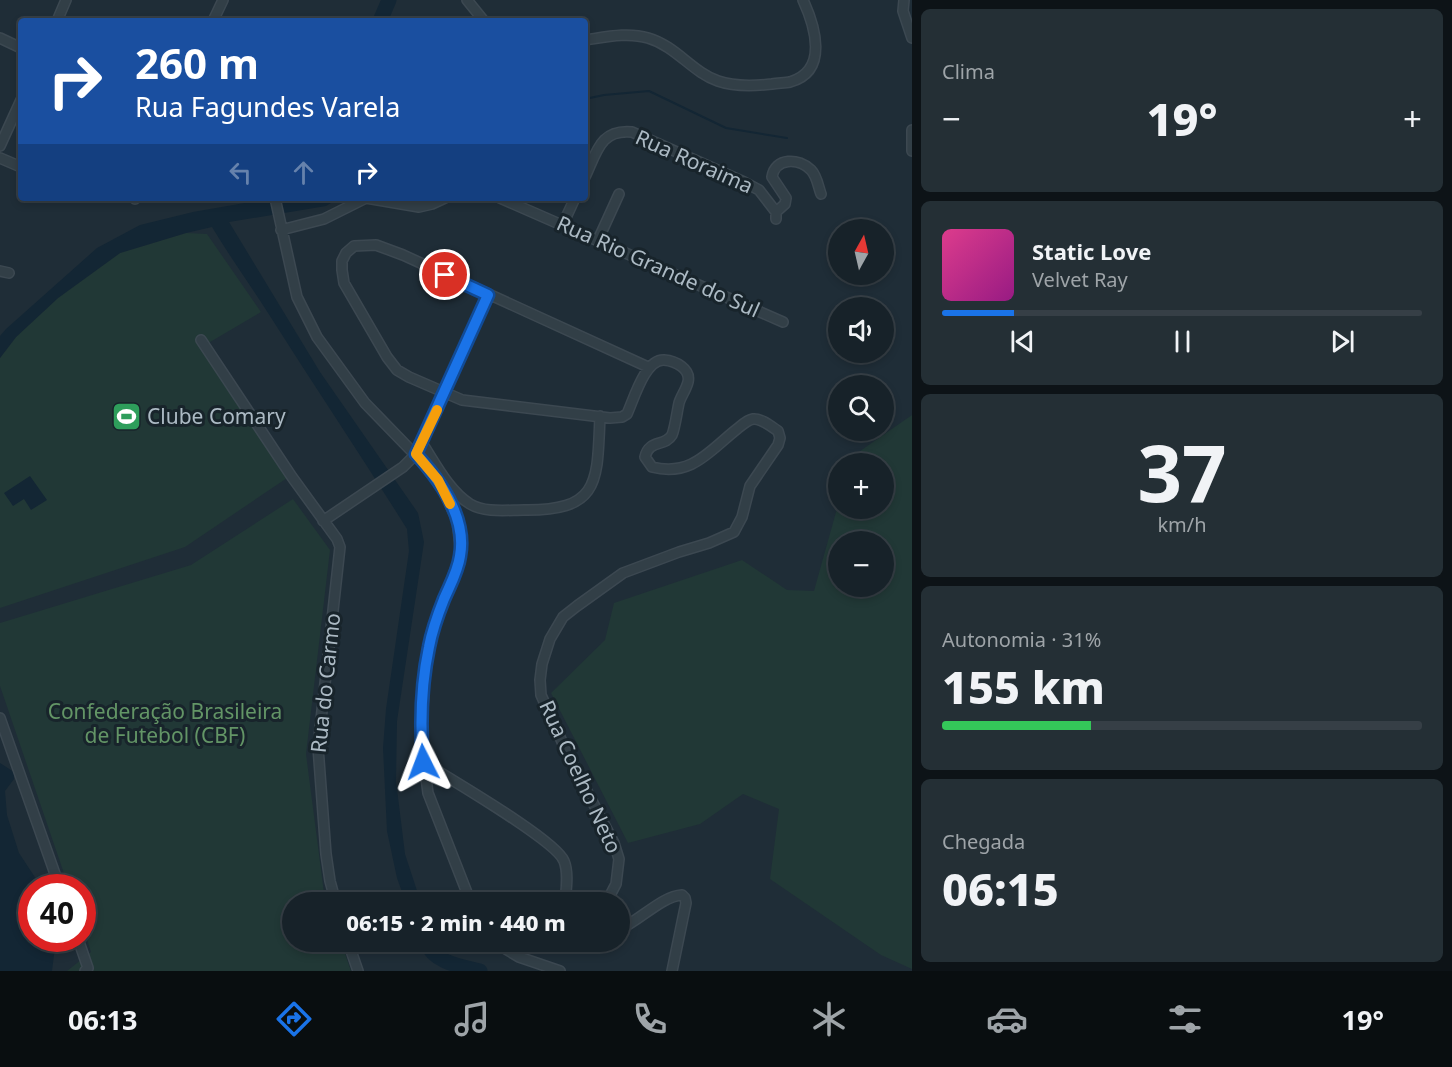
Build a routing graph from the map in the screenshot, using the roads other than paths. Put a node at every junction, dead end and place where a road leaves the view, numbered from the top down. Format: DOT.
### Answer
graph roads {
  1 [pos="66,0"];
  2 [pos="223,0"];
  3 [pos="467,0"];
  4 [pos="803,0"];
  5 [pos="904,0"];
  6 [pos="58,18"];
  7 [pos="214,18"];
  8 [pos="482,18"];
  9 [pos="0,38"];
  10 [pos="912,38"];
  11 [pos="588,40"];
  12 [pos="18,47"];
  13 [pos="18,107"];
  14 [pos="912,130"];
  15 [pos="0,146"];
  16 [pos="912,151"];
  17 [pos="0,158"];
  18 [pos="18,166"];
  19 [pos="588,171"];
  20 [pos="619,194"];
  21 [pos="821,194"];
  22 [pos="276,201"];
  23 [pos="360,201"];
  24 [pos="380,201"];
  25 [pos="438,201"];
  26 [pos="507,201"];
  27 [pos="574,201"];
  28 [pos="563,224"];
  29 [pos="281,230"];
  30 [pos="598,240"];
  31 [pos="488,295"];
  32 [pos="783,322"];
  33 [pos="201,340"];
  34 [pos="648,367"];
  35 [pos="444,392"];
  36 [pos="600,416"];
  37 [pos="422,443"];
  38 [pos="416,454"];
  39 [pos="323,521"];
  40 [pos="0,721"];
  41 [pos="423,762"];
  42 [pos="55,874"];
  43 [pos="334,892"];
  44 [pos="467,892"];
  45 [pos="565,892"];
  46 [pos="612,892"];
  47 [pos="630,925"];
  48 [pos="82,952"];
  49 [pos="351,952"];
  50 [pos="511,952"];
  51 [pos="85,971"];
  52 [pos="358,971"];
  53 [pos="560,971"];
  54 [pos="672,971"];
  1 -- 6 [label="street"];
  2 -- 7 [label="street"];
  3 -- 8 [label="street"];
  4 -- 11 [label="street"];
  5 -- 10 [label="street"];
  9 -- 12 [label="street"];
  13 -- 15 [label="street"];
  14 -- 16 [label="street"];
  17 -- 18 [label="street"];
  19 -- 21 [label="street, Rua Roraima"];
  20 -- 30 [label="street"];
  22 -- 29 [label="street"];
  23 -- 29 [label="street"];
  24 -- 25 [label="street"];
  26 -- 28 [label="street, Rua Rio Grande do Sul"];
  27 -- 28 [label="street"];
  28 -- 30 [label="street, Rua Rio Grande do Sul"];
  29 -- 38 [label="street"];
  30 -- 32 [label="street, Rua Rio Grande do Sul"];
  31 -- 34 [label="street"];
  31 -- 35 [label="street"];
  31 -- 35 [label="street"];
  33 -- 39 [label="street, Rua do Carmo"];
  34 -- 36 [label="street"];
  34 -- 46 [label="street, Rua Coelho Neto"];
  35 -- 36 [label="street"];
  35 -- 37 [label="street"];
  36 -- 37 [label="street"];
  37 -- 38 [label="street"];
  38 -- 39 [label="street"];
  38 -- 41 [label="street"];
  39 -- 43 [label="street, Rua do Carmo"];
  40 -- 42 [label="street"];
  41 -- 44 [label="street"];
  41 -- 45 [label="street"];
  47 -- 54 [label="street"];
  48 -- 51 [label="street"];
  49 -- 52 [label="street"];
  50 -- 53 [label="street"];
}
